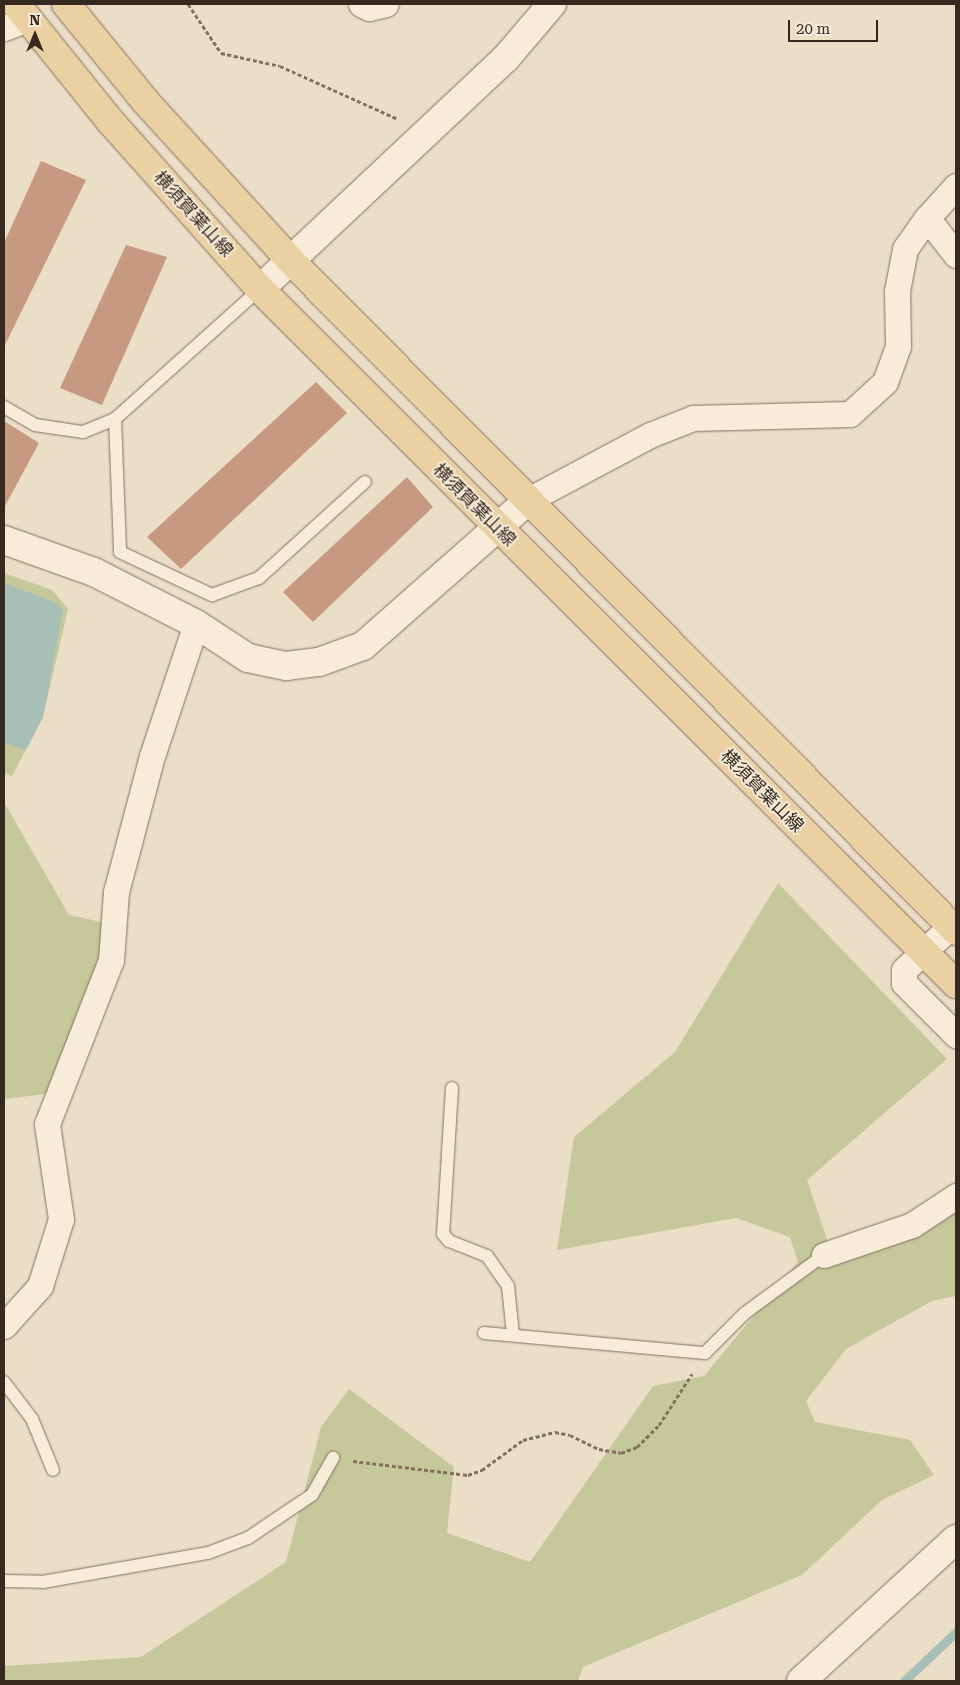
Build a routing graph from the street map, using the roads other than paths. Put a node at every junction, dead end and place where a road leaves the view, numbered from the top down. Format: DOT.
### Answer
graph roads {
  1 [pos="66,4"];
  2 [pos="361,4"];
  3 [pos="386,4"];
  4 [pos="552,4"];
  5 [pos="16,17"];
  6 [pos="956,186"];
  7 [pos="927,218"];
  8 [pos="956,255"];
  9 [pos="290,261"];
  10 [pos="260,289"];
  11 [pos="4,407"];
  12 [pos="115,419"];
  13 [pos="365,482"];
  14 [pos="530,499"];
  15 [pos="498,528"];
  16 [pos="4,540"];
  17 [pos="196,624"];
  18 [pos="953,928"];
  19 [pos="923,951"];
  20 [pos="956,984"];
  21 [pos="956,1035"];
  22 [pos="452,1088"];
  23 [pos="956,1196"];
  24 [pos="824,1255"];
  25 [pos="4,1326"];
  26 [pos="484,1334"];
  27 [pos="513,1334"];
  28 [pos="4,1382"];
  29 [pos="333,1458"];
  30 [pos="53,1470"];
  31 [pos="956,1539"];
  32 [pos="4,1581"];
  33 [pos="801,1681"];
  1 -- 9 [label="main road"];
  2 -- 3 [label="street"];
  4 -- 9 [label="street"];
  5 -- 10 [label="main road, 横須賀葉山線"];
  6 -- 7 [label="street"];
  7 -- 8 [label="street"];
  7 -- 14 [label="street"];
  9 -- 10 [label="street"];
  9 -- 14 [label="main road"];
  10 -- 12 [label="lane"];
  10 -- 15 [label="main road, 横須賀葉山線"];
  11 -- 12 [label="lane"];
  12 -- 13 [label="lane"];
  14 -- 15 [label="street"];
  14 -- 18 [label="main road"];
  15 -- 17 [label="street"];
  15 -- 19 [label="main road, 横須賀葉山線"];
  16 -- 17 [label="street"];
  17 -- 25 [label="street"];
  18 -- 19 [label="street"];
  19 -- 20 [label="main road, 横須賀葉山線"];
  19 -- 21 [label="street"];
  22 -- 27 [label="lane"];
  23 -- 24 [label="street"];
  24 -- 27 [label="lane"];
  26 -- 27 [label="lane"];
  28 -- 30 [label="lane"];
  29 -- 32 [label="lane"];
  31 -- 33 [label="street"];
}
